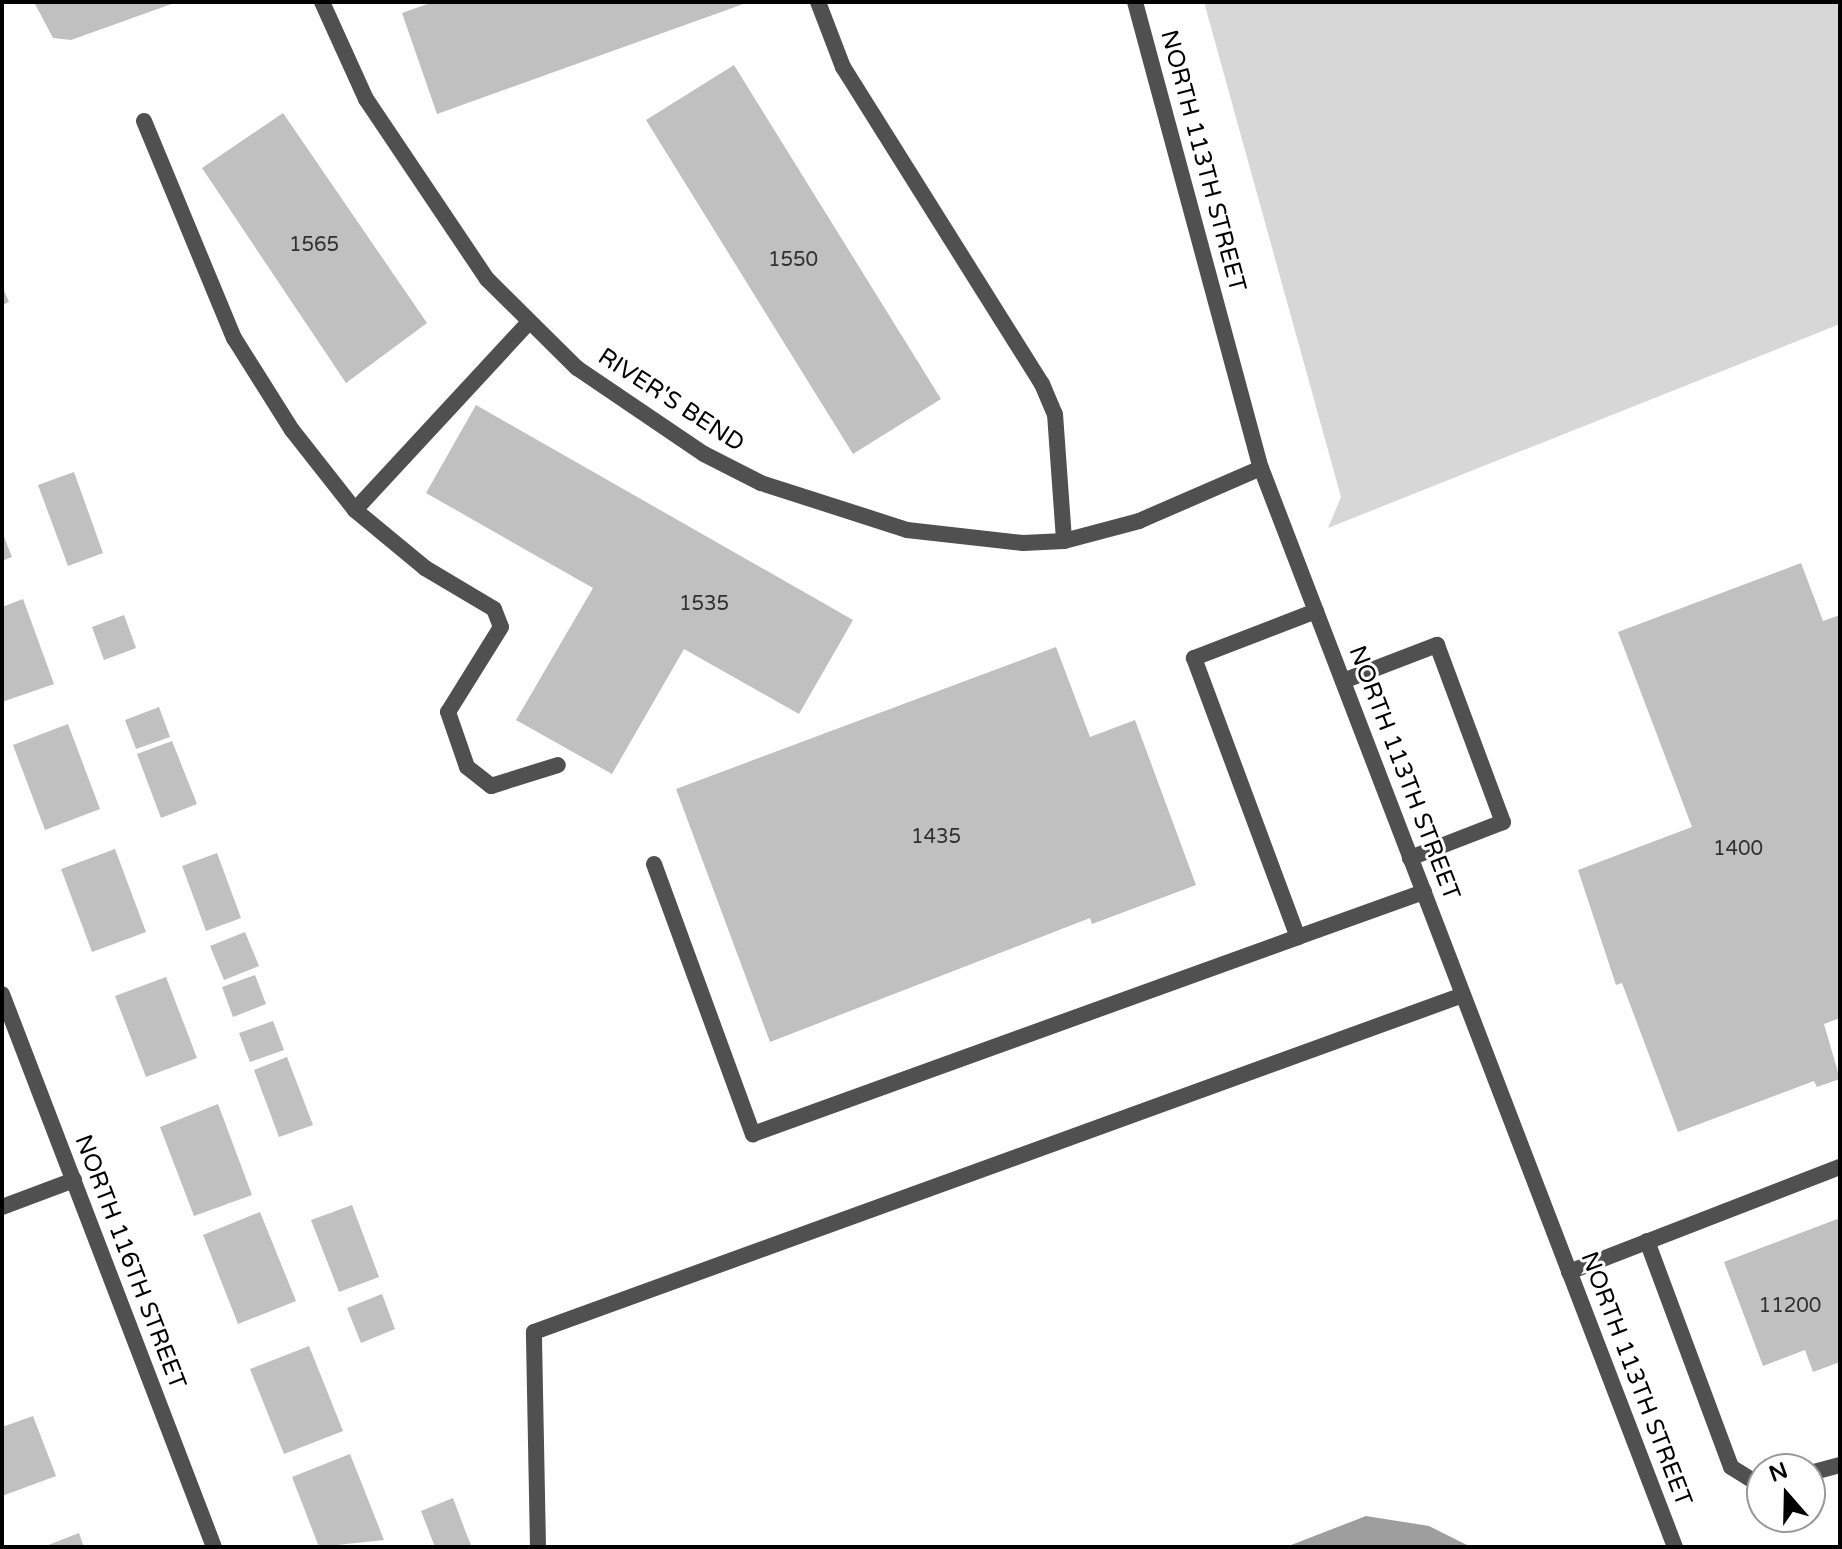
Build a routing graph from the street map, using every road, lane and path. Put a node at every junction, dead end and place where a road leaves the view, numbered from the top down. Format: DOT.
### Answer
graph roads {
  1 [pos="322,2"];
  2 [pos="818,2"];
  3 [pos="1135,2"];
  4 [pos="144,121"];
  5 [pos="528,323"];
  6 [pos="1261,468"];
  7 [pos="355,510"];
  8 [pos="1064,541"];
  9 [pos="1316,611"];
  10 [pos="1343,681"];
  11 [pos="558,765"];
  12 [pos="1410,858"];
  13 [pos="654,864"];
  14 [pos="1424,892"];
  15 [pos="1298,937"];
  16 [pos="2,994"];
  17 [pos="1463,995"];
  18 [pos="1840,1167"];
  19 [pos="74,1180"];
  20 [pos="2,1207"];
  21 [pos="1647,1241"];
  22 [pos="1569,1272"];
  23 [pos="1746,1476"];
  24 [pos="214,1547"];
  25 [pos="538,1547"];
  26 [pos="1675,1547"];
  1 -- 5 [label="street, RIVER'S BEND"];
  2 -- 8 [label="street"];
  3 -- 6 [label="street, NORTH 113TH STREET"];
  4 -- 7 [label="street"];
  5 -- 7 [label="street"];
  5 -- 8 [label="street, RIVER'S BEND"];
  6 -- 8 [label="street, RIVER'S BEND"];
  6 -- 9 [label="street, NORTH 113TH STREET"];
  7 -- 11 [label="street"];
  9 -- 10 [label="street, NORTH 113TH STREET"];
  9 -- 15 [label="street"];
  10 -- 12 [label="street, NORTH 113TH STREET"];
  10 -- 12 [label="street"];
  12 -- 14 [label="street, NORTH 113TH STREET"];
  13 -- 15 [label="street"];
  14 -- 15 [label="street"];
  14 -- 17 [label="street, NORTH 113TH STREET"];
  16 -- 19 [label="street, NORTH 116TH STREET"];
  17 -- 22 [label="street, NORTH 113TH STREET"];
  17 -- 25 [label="street"];
  18 -- 21 [label="street"];
  19 -- 20 [label="street"];
  19 -- 24 [label="street, NORTH 116TH STREET"];
  21 -- 22 [label="street"];
  21 -- 23 [label="street"];
  22 -- 26 [label="street, NORTH 113TH STREET"];
}
